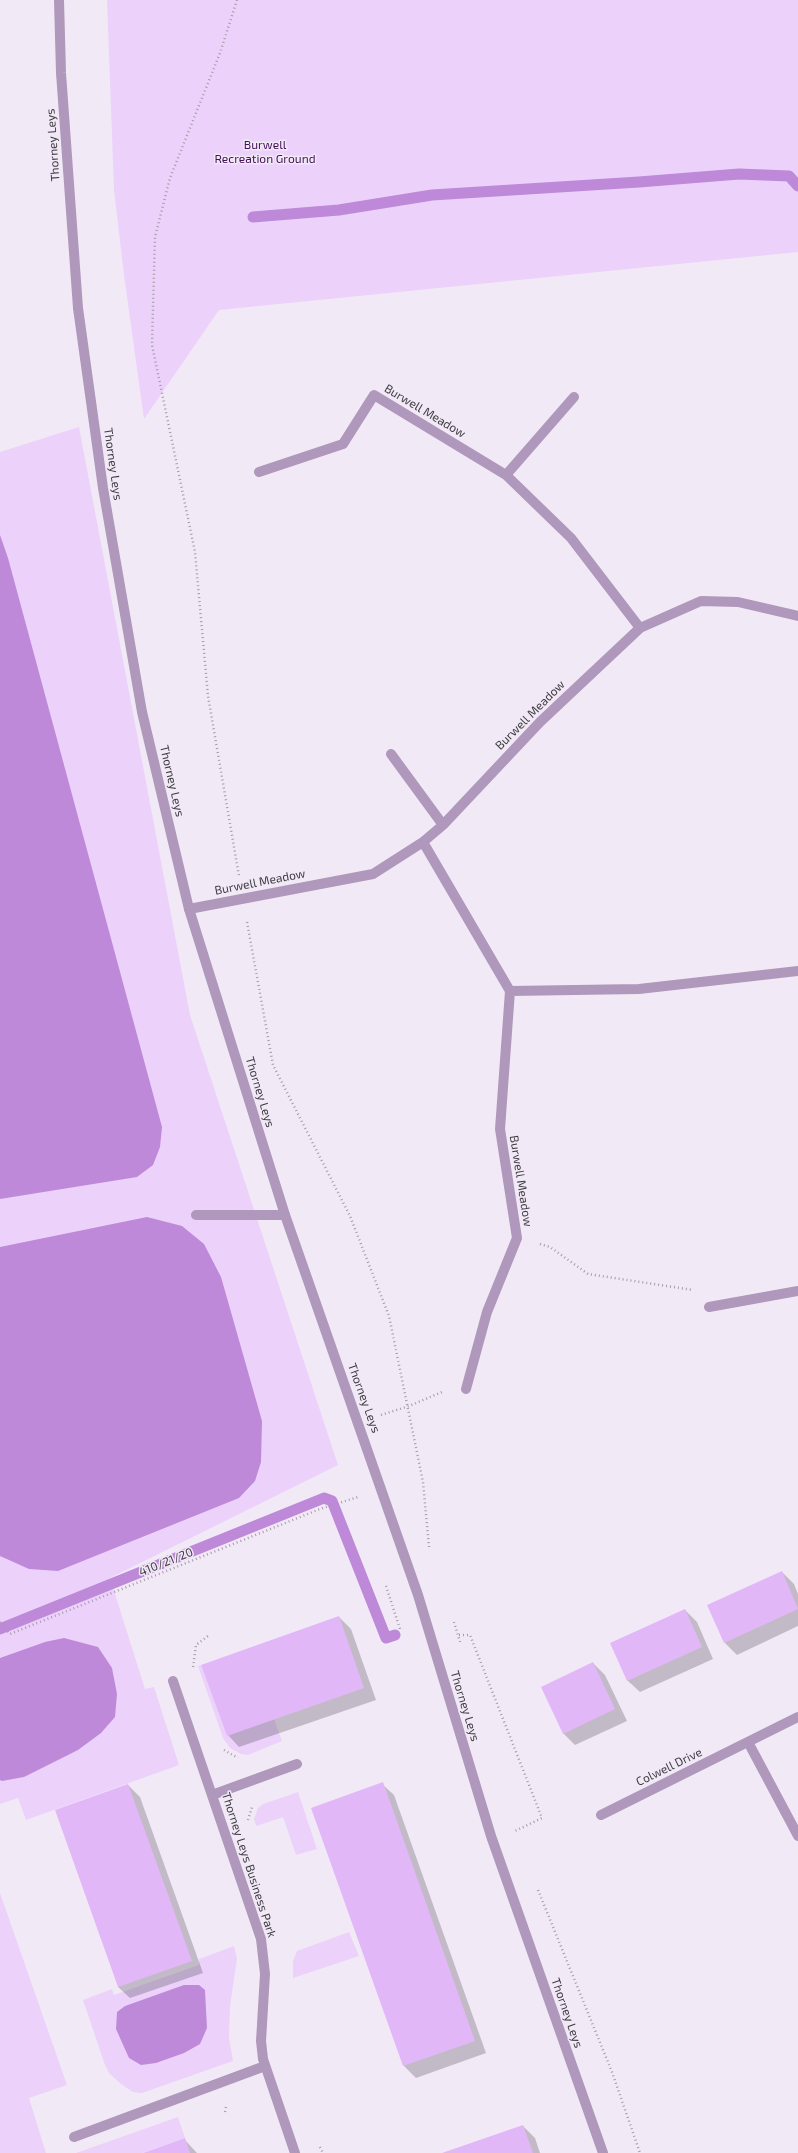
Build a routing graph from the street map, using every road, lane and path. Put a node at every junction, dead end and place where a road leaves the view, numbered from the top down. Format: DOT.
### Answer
graph roads {
  1 [pos="59,0"];
  2 [pos="237,0"];
  3 [pos="574,397"];
  4 [pos="259,472"];
  5 [pos="506,475"];
  6 [pos="798,616"];
  7 [pos="640,628"];
  8 [pos="390,754"];
  9 [pos="443,825"];
  10 [pos="423,842"];
  11 [pos="243,899"];
  12 [pos="189,909"];
  13 [pos="798,971"];
  14 [pos="510,991"];
  15 [pos="196,1215"];
  16 [pos="285,1216"];
  17 [pos="517,1238"];
  18 [pos="798,1291"];
  19 [pos="709,1307"];
  20 [pos="466,1390"];
  21 [pos="409,1406"];
  22 [pos="359,1422"];
  23 [pos="344,1501"];
  24 [pos="429,1553"];
  25 [pos="453,1620"];
  26 [pos="0,1622"];
  27 [pos="459,1635"];
  28 [pos="208,1636"];
  29 [pos="462,1650"];
  30 [pos="193,1670"];
  31 [pos="173,1681"];
  32 [pos="798,1717"];
  33 [pos="748,1742"];
  34 [pos="220,1745"];
  35 [pos="244,1759"];
  36 [pos="297,1764"];
  37 [pos="212,1795"];
  38 [pos="601,1815"];
  39 [pos="512,1824"];
  40 [pos="514,1831"];
  41 [pos="798,1836"];
  42 [pos="517,1838"];
  43 [pos="535,1882"];
  44 [pos="265,2066"];
  45 [pos="228,2103"];
  46 [pos="225,2112"];
  47 [pos="74,2138"];
  48 [pos="295,2153"];
  49 [pos="603,2153"];
  50 [pos="640,2153"];
  1 -- 12 [label="street, Thorney Leys"];
  2 -- 11 [label="path"];
  3 -- 5 [label="street"];
  4 -- 5 [label="street, Burwell Meadow"];
  5 -- 7 [label="street, Burwell Meadow"];
  6 -- 7 [label="street, Burwell Meadow"];
  7 -- 9 [label="street, Burwell Meadow"];
  8 -- 9 [label="street"];
  9 -- 10 [label="street, Burwell Meadow"];
  10 -- 11 [label="street, Burwell Meadow"];
  10 -- 14 [label="street"];
  11 -- 12 [label="street, Burwell Meadow"];
  11 -- 21 [label="path"];
  12 -- 16 [label="street, Thorney Leys"];
  13 -- 14 [label="street"];
  14 -- 17 [label="street, Burwell Meadow"];
  15 -- 16 [label="street"];
  16 -- 22 [label="street, Thorney Leys"];
  17 -- 19 [label="path"];
  17 -- 20 [label="street, Burwell Meadow"];
  18 -- 19 [label="street"];
  20 -- 21 [label="path"];
  21 -- 22 [label="path"];
  21 -- 24 [label="path"];
  22 -- 49 [label="street, Thorney Leys"];
  23 -- 26 [label="path, 410/21/20"];
  25 -- 27 [label="path"];
  27 -- 29 [label="path"];
  27 -- 40 [label="path"];
  28 -- 30 [label="path"];
  31 -- 37 [label="street, Thorney Leys Business Park"];
  32 -- 33 [label="street, Colwell Drive"];
  33 -- 38 [label="street, Colwell Drive"];
  33 -- 41 [label="street"];
  34 -- 35 [label="path"];
  36 -- 37 [label="street"];
  37 -- 44 [label="street, Thorney Leys Business Park"];
  39 -- 40 [label="path"];
  40 -- 42 [label="path"];
  43 -- 50 [label="path"];
  44 -- 47 [label="street"];
  44 -- 48 [label="street, Thorney Leys Business Park"];
  45 -- 46 [label="path"];
}
